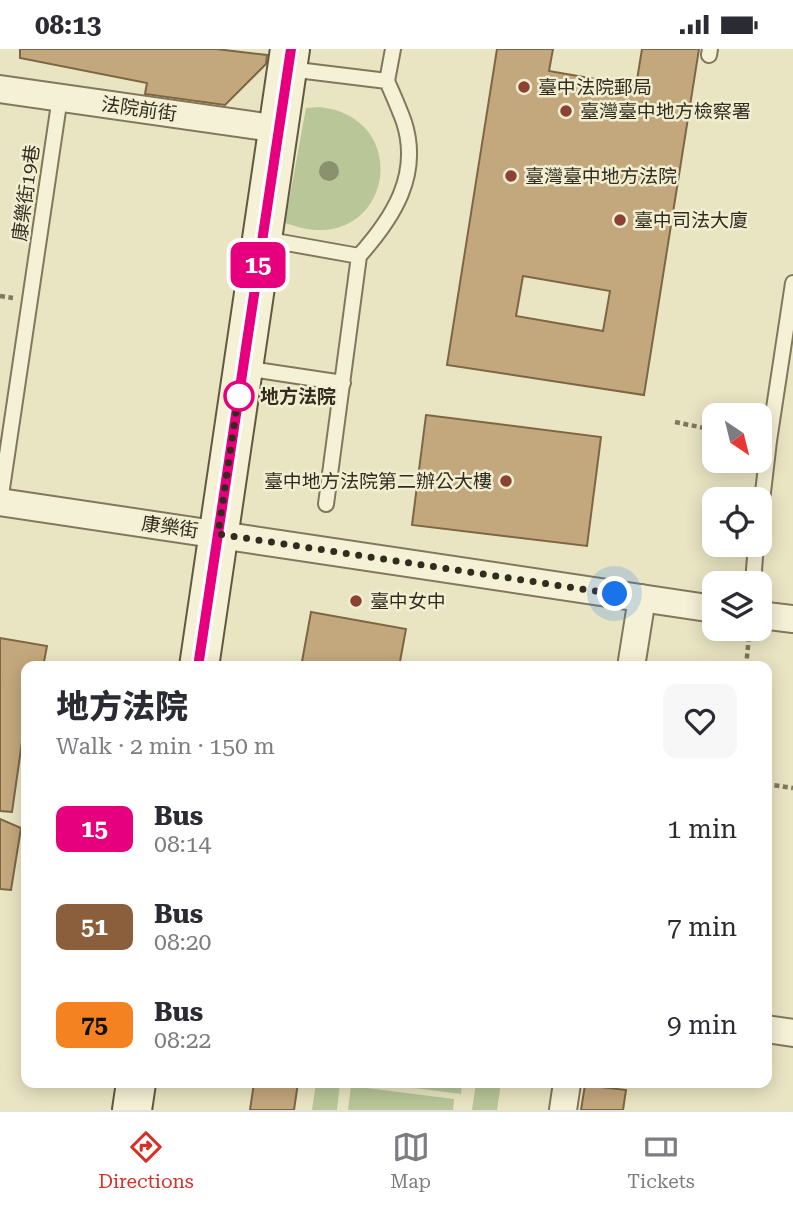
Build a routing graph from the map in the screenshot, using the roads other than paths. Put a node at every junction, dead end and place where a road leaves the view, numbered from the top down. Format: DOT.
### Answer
graph roads {
  1 [pos="393,49"];
  2 [pos="289,59"];
  3 [pos="387,81"];
  4 [pos="0,89"];
  5 [pos="60,97"];
  6 [pos="278,129"];
  7 [pos="262,239"];
  8 [pos="359,256"];
  9 [pos="793,283"];
  10 [pos="243,367"];
  11 [pos="343,383"];
  12 [pos="764,487"];
  13 [pos="0,502"];
  14 [pos="326,504"];
  15 [pos="218,534"];
  16 [pos="642,597"];
  17 [pos="702,607"];
  18 [pos="772,616"];
  19 [pos="793,619"];
  20 [pos="199,661"];
  21 [pos="632,661"];
  22 [pos="772,1030"];
  23 [pos="793,1033"];
  24 [pos="135,1088"];
  25 [pos="566,1088"];
  26 [pos="132,1110"];
  27 [pos="564,1110"];
  1 -- 3 [label="lane"];
  2 -- 3 [label="lane"];
  2 -- 6 [label="main road"];
  3 -- 8 [label="lane"];
  4 -- 5 [label="street, 法院前街"];
  5 -- 6 [label="street, 法院前街"];
  5 -- 13 [label="lane, 康樂街19巷"];
  6 -- 7 [label="main road"];
  7 -- 8 [label="lane"];
  7 -- 10 [label="main road"];
  8 -- 11 [label="lane"];
  9 -- 12 [label="lane"];
  10 -- 11 [label="lane"];
  10 -- 15 [label="main road"];
  11 -- 14 [label="lane"];
  13 -- 15 [label="street, 康樂街"];
  15 -- 16 [label="street, 康樂街"];
  15 -- 20 [label="main road"];
  16 -- 17 [label="street, 康樂街"];
  16 -- 21 [label="street"];
  18 -- 19 [label="street"];
  22 -- 23 [label="street"];
  24 -- 26 [label="main road"];
  25 -- 27 [label="street"];
}
